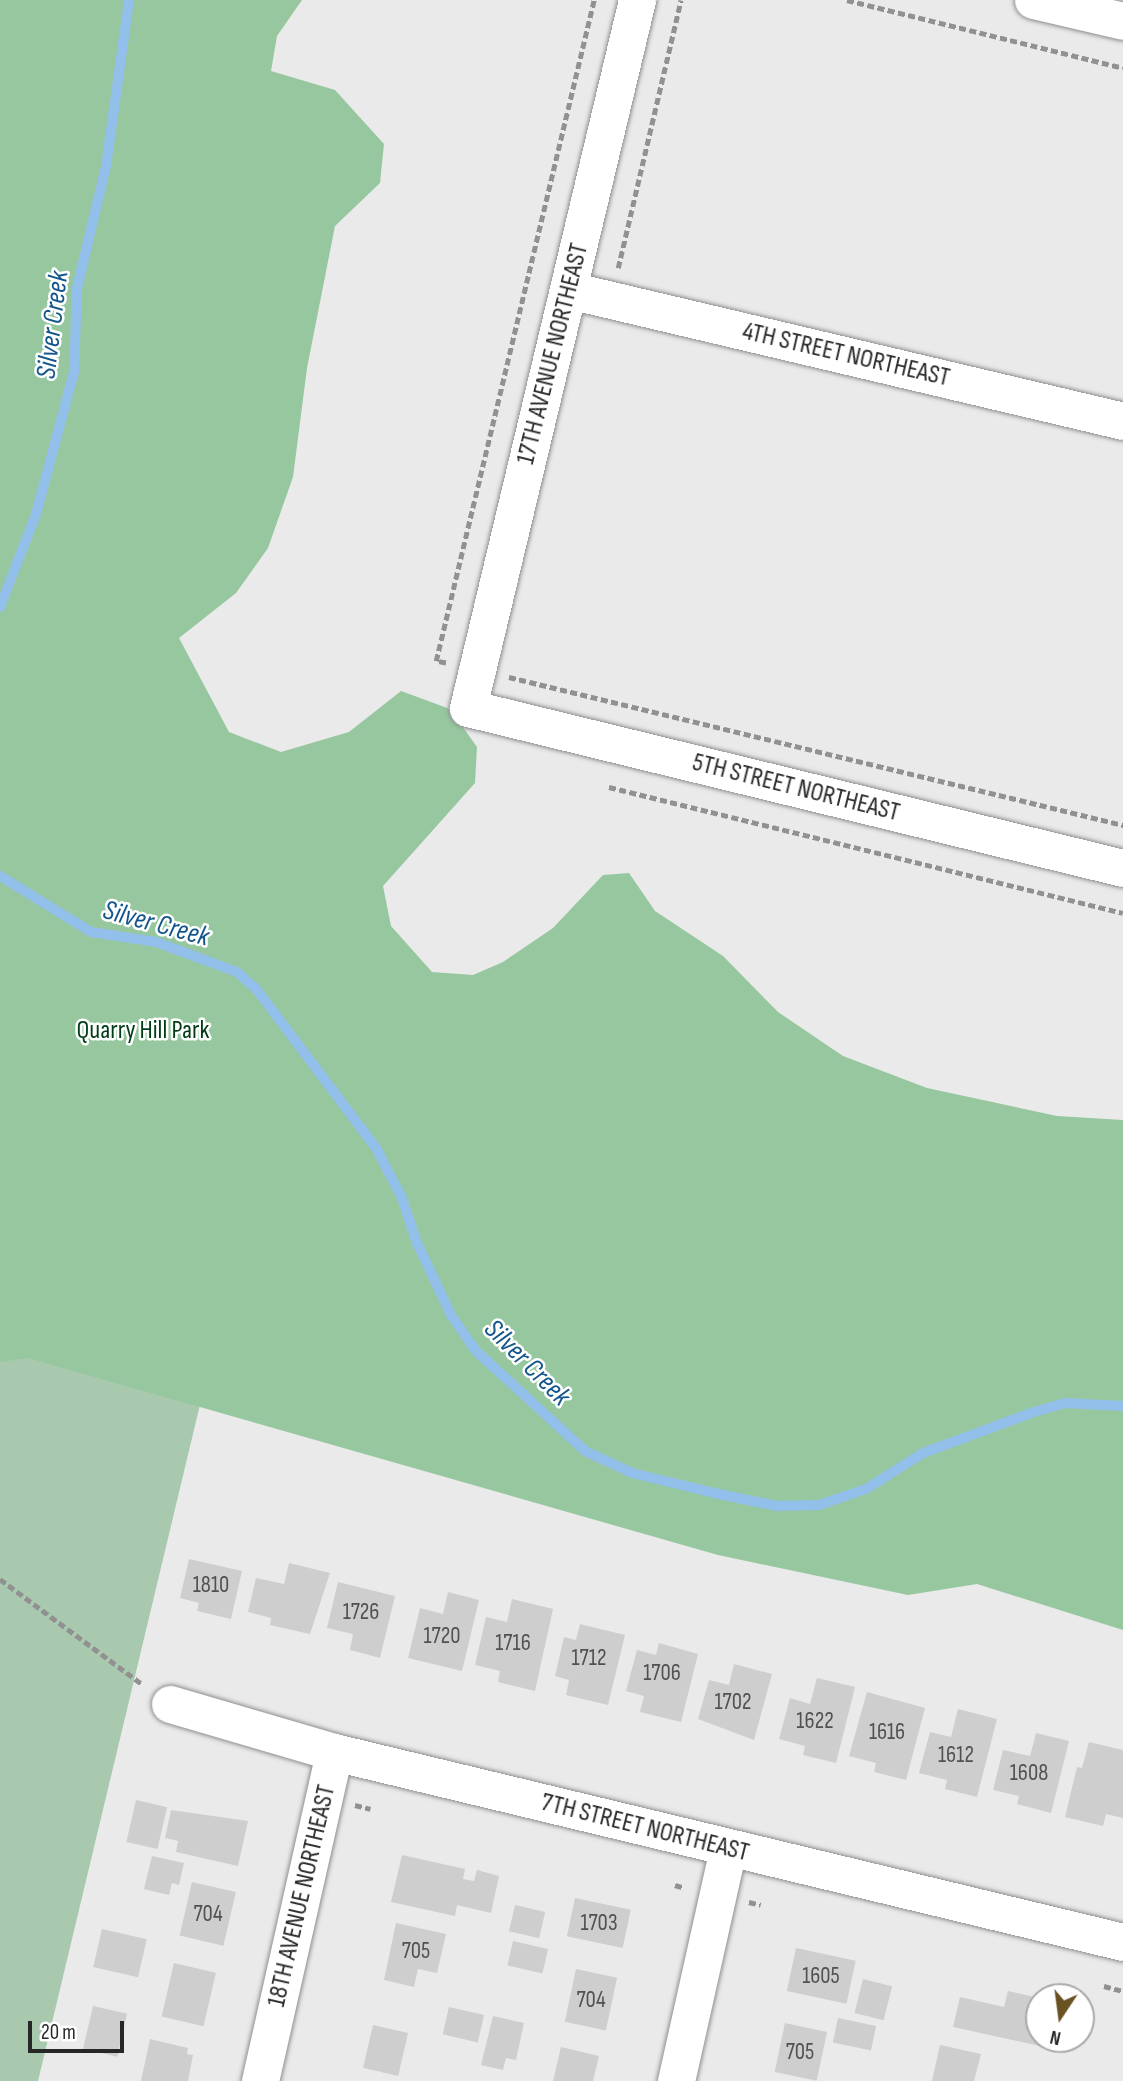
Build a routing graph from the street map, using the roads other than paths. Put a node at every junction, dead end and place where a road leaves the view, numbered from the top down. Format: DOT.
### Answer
graph roads {
  1 [pos="637,0"];
  2 [pos="1033,0"];
  3 [pos="1123,21"];
  4 [pos="569,290"];
  5 [pos="1123,421"];
  6 [pos="468,708"];
  7 [pos="1123,868"];
  8 [pos="170,1704"];
  9 [pos="334,1752"];
  10 [pos="728,1849"];
  11 [pos="1123,1942"];
  12 [pos="260,2081"];
  13 [pos="676,2081"];
  1 -- 4 [label="street, 17TH AVENUE NORTHEAST"];
  2 -- 3 [label="street"];
  4 -- 5 [label="street, 4TH STREET NORTHEAST"];
  4 -- 6 [label="street, 17TH AVENUE NORTHEAST"];
  6 -- 7 [label="street, 5TH STREET NORTHEAST"];
  8 -- 9 [label="street, 7TH STREET NORTHEAST"];
  9 -- 10 [label="street, 7TH STREET NORTHEAST"];
  9 -- 12 [label="street, 18TH AVENUE NORTHEAST"];
  10 -- 11 [label="street, 7TH STREET NORTHEAST"];
  10 -- 13 [label="street"];
}
